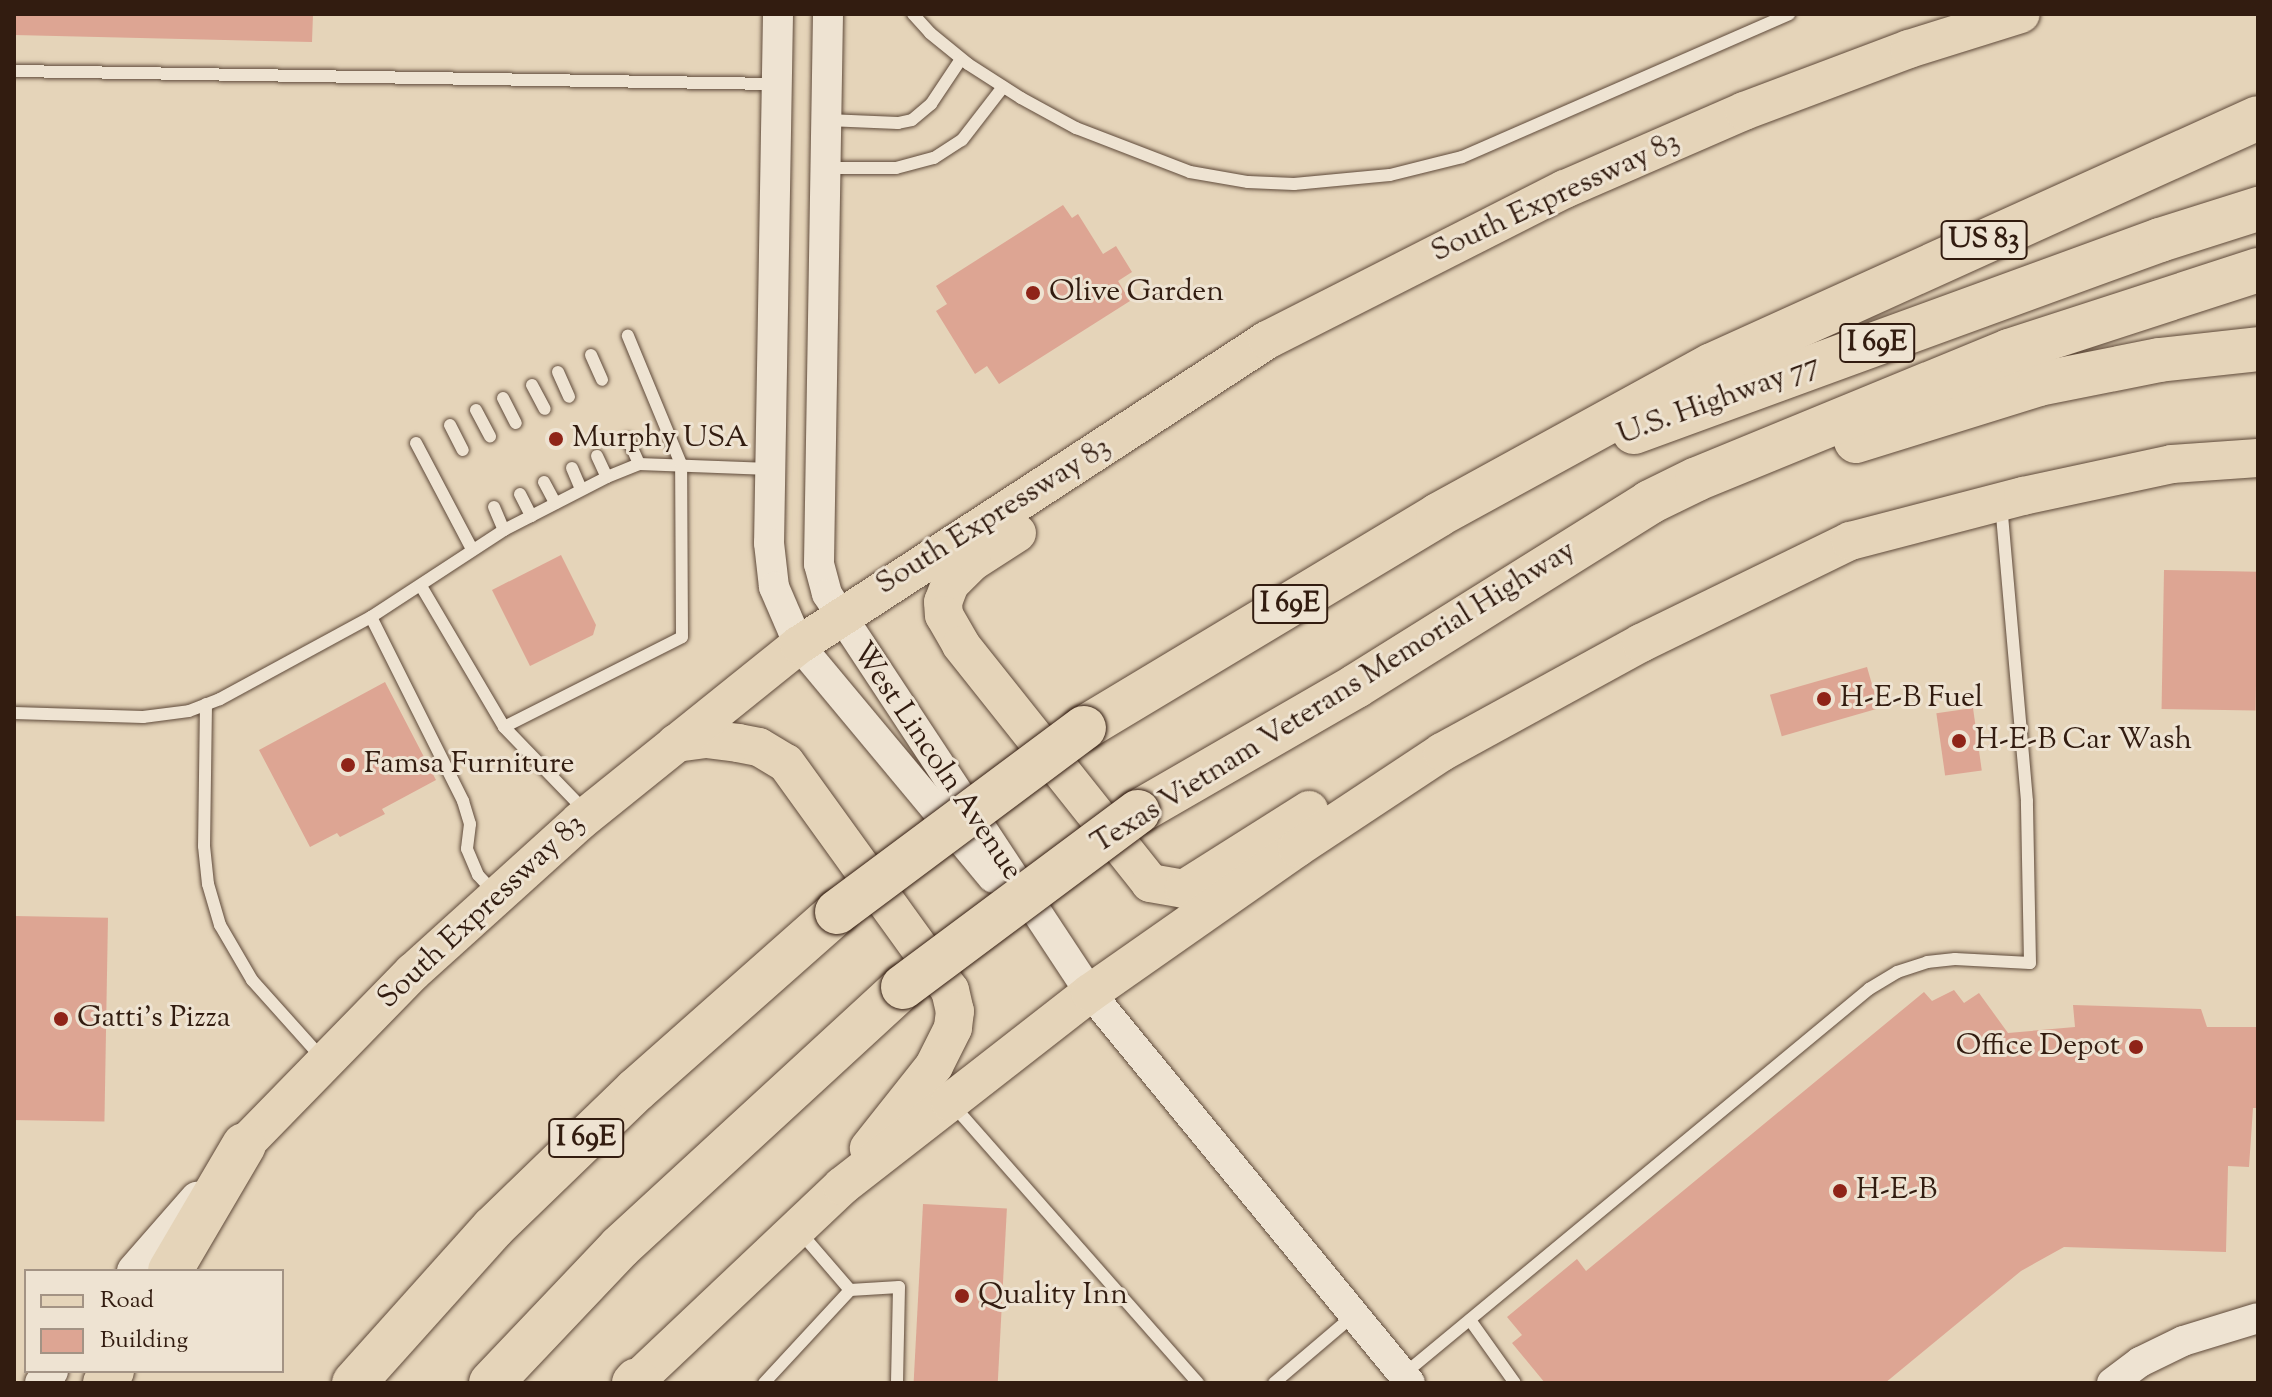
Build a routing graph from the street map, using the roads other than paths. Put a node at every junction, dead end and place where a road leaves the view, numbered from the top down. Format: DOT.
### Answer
graph roads {
  1 [pos="778,14"];
  2 [pos="828,14"];
  3 [pos="913,14"];
  4 [pos="2021,14"];
  5 [pos="1781,15"];
  6 [pos="961,59"];
  7 [pos="14,71"];
  8 [pos="776,84"];
  9 [pos="1003,87"];
  10 [pos="2258,118"];
  11 [pos="826,120"];
  12 [pos="826,168"];
  13 [pos="2258,209"];
  14 [pos="2258,270"];
  15 [pos="628,336"];
  16 [pos="2258,349"];
  17 [pos="591,355"];
  18 [pos="558,372"];
  19 [pos="1213,378"];
  20 [pos="602,380"];
  21 [pos="532,385"];
  22 [pos="569,397"];
  23 [pos="503,398"];
  24 [pos="545,409"];
  25 [pos="476,410"];
  26 [pos="516,423"];
  27 [pos="450,425"];
  28 [pos="490,436"];
  29 [pos="628,439"];
  30 [pos="416,443"];
  31 [pos="463,450"];
  32 [pos="597,456"];
  33 [pos="2258,458"];
  34 [pos="639,464"];
  35 [pos="681,464"];
  36 [pos="572,468"];
  37 [pos="770,469"];
  38 [pos="607,477"];
  39 [pos="544,482"];
  40 [pos="1497,482"];
  41 [pos="581,489"];
  42 [pos="520,494"];
  43 [pos="1650,502"];
  44 [pos="2000,502"];
  45 [pos="555,503"];
  46 [pos="494,507"];
  47 [pos="531,516"];
  48 [pos="504,530"];
  49 [pos="472,549"];
  50 [pos="421,586"];
  51 [pos="839,615"];
  52 [pos="371,617"];
  53 [pos="799,645"];
  54 [pos="206,704"];
  55 [pos="14,713"];
  56 [pos="504,727"];
  57 [pos="676,743"];
  58 [pos="1442,752"];
  59 [pos="588,814"];
  60 [pos="498,896"];
  61 [pos="1090,993"];
  62 [pos="325,1062"];
  63 [pos="950,1102"];
  64 [pos="244,1145"];
  65 [pos="842,1186"];
  66 [pos="797,1228"];
  67 [pos="136,1269"];
  68 [pos="171,1269"];
  69 [pos="850,1290"];
  70 [pos="1354,1315"];
  71 [pos="2258,1318"];
  72 [pos="1470,1320"];
  73 [pos="1407,1379"];
  74 [pos="635,1382"];
  75 [pos="354,1383"];
  76 [pos="491,1383"];
  77 [pos="764,1383"];
  78 [pos="897,1383"];
  79 [pos="1198,1383"];
  80 [pos="1274,1383"];
  81 [pos="1515,1383"];
  82 [pos="2112,1383"];
  1 -- 8 [label="street"];
  2 -- 11 [label="street, West Lincoln Avenue"];
  3 -- 6 [label="lane"];
  4 -- 19 [label="main road, South Expressway 83"];
  5 -- 9 [label="lane"];
  6 -- 9 [label="lane"];
  6 -- 11 [label="lane"];
  7 -- 8 [label="lane"];
  8 -- 37 [label="street"];
  9 -- 12 [label="lane"];
  10 -- 40 [label="highway, US 83"];
  11 -- 12 [label="street, West Lincoln Avenue"];
  12 -- 51 [label="street, West Lincoln Avenue"];
  13 -- 40 [label="highway, U.S. Highway 77 / I 69E"];
  14 -- 43 [label="highway, U.S. Highway 77 / I 69E"];
  15 -- 35 [label="lane"];
  16 -- 43 [label="highway"];
  17 -- 20 [label="lane"];
  18 -- 22 [label="lane"];
  19 -- 51 [label="main road, South Expressway 83"];
  19 -- 58 [label="main road"];
  21 -- 24 [label="lane"];
  23 -- 26 [label="lane"];
  25 -- 28 [label="lane"];
  27 -- 31 [label="lane"];
  29 -- 34 [label="lane"];
  30 -- 49 [label="lane"];
  32 -- 38 [label="lane"];
  33 -- 44 [label="main road"];
  34 -- 35 [label="lane"];
  34 -- 38 [label="lane"];
  35 -- 37 [label="lane"];
  35 -- 56 [label="lane"];
  36 -- 41 [label="lane"];
  37 -- 53 [label="street"];
  38 -- 41 [label="lane"];
  39 -- 45 [label="lane"];
  40 -- 75 [label="highway, I 69E, bridge"];
  41 -- 45 [label="lane"];
  42 -- 47 [label="lane"];
  43 -- 76 [label="highway, Texas Vietnam Veterans Memorial Highway / I 69E, bridge"];
  44 -- 58 [label="main road"];
  44 -- 72 [label="lane"];
  45 -- 47 [label="lane"];
  46 -- 48 [label="lane"];
  47 -- 48 [label="lane"];
  48 -- 49 [label="lane"];
  49 -- 50 [label="lane"];
  50 -- 52 [label="lane"];
  50 -- 56 [label="lane"];
  51 -- 53 [label="main road, South Expressway 83"];
  51 -- 61 [label="street, West Lincoln Avenue"];
  52 -- 54 [label="lane"];
  52 -- 60 [label="lane"];
  53 -- 57 [label="main road, South Expressway 83"];
  53 -- 61 [label="street"];
  54 -- 55 [label="lane"];
  54 -- 62 [label="lane"];
  56 -- 59 [label="lane"];
  57 -- 59 [label="main road, South Expressway 83"];
  57 -- 65 [label="main road"];
  58 -- 61 [label="main road"];
  59 -- 60 [label="main road, South Expressway 83"];
  60 -- 62 [label="main road, South Expressway 83"];
  61 -- 63 [label="main road"];
  61 -- 70 [label="street, West Lincoln Avenue"];
  62 -- 64 [label="main road, South Expressway 83"];
  63 -- 65 [label="main road"];
  63 -- 79 [label="lane"];
  64 -- 67 [label="main road, South Expressway 83"];
  64 -- 68 [label="highway"];
  65 -- 66 [label="main road"];
  66 -- 69 [label="lane"];
  66 -- 74 [label="main road"];
  69 -- 77 [label="lane"];
  69 -- 78 [label="lane"];
  70 -- 73 [label="street, West Lincoln Avenue"];
  70 -- 80 [label="lane"];
  71 -- 82 [label="street"];
  72 -- 73 [label="lane"];
  72 -- 81 [label="lane"];
}
